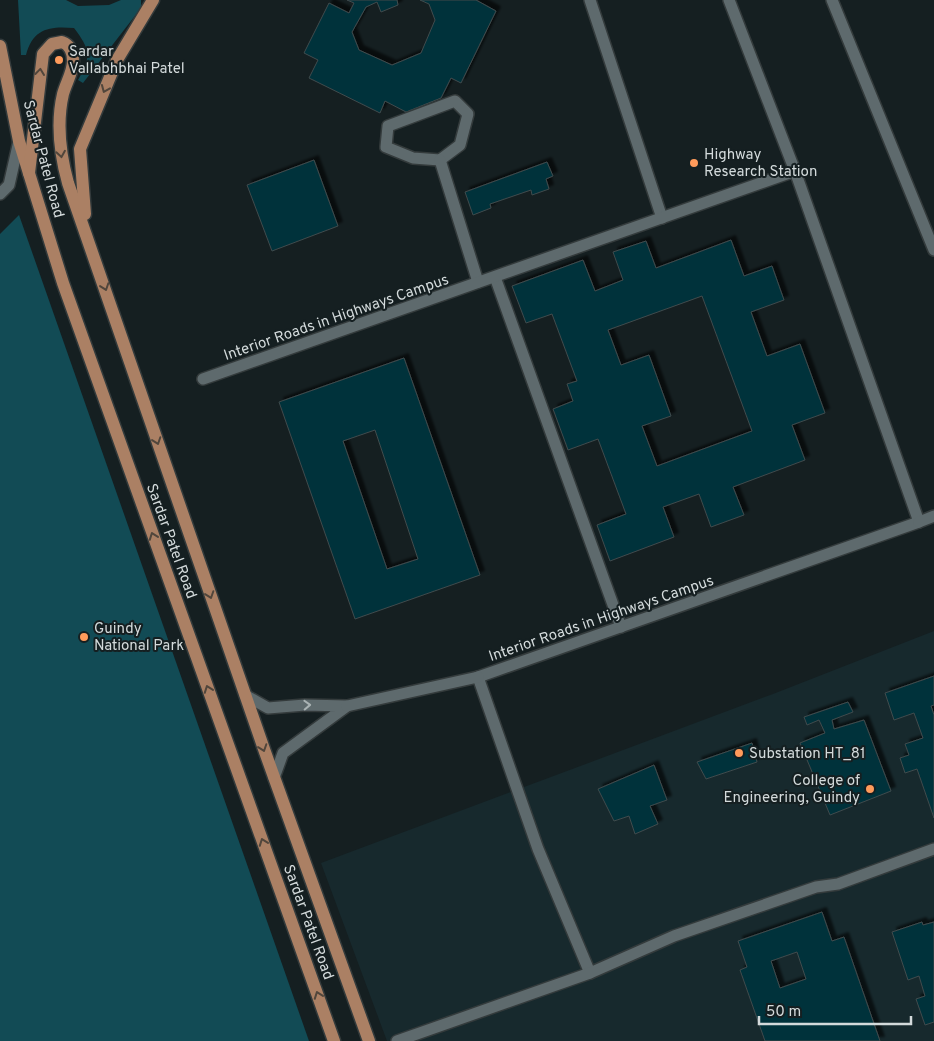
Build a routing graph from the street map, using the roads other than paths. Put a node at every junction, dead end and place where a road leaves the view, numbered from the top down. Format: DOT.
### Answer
graph roads {
  1 [pos="153,0"];
  2 [pos="590,0"];
  3 [pos="729,0"];
  4 [pos="832,0"];
  5 [pos="0,46"];
  6 [pos="19,141"];
  7 [pos="440,160"];
  8 [pos="795,171"];
  9 [pos="30,173"];
  10 [pos="0,194"];
  11 [pos="662,218"];
  12 [pos="89,241"];
  13 [pos="934,250"];
  14 [pos="495,277"];
  15 [pos="478,282"];
  16 [pos="203,379"];
  17 [pos="934,516"];
  18 [pos="919,522"];
  19 [pos="621,627"];
  20 [pos="478,677"];
  21 [pos="245,695"];
  22 [pos="347,706"];
  23 [pos="274,778"];
  24 [pos="934,849"];
  25 [pos="590,973"];
  26 [pos="334,1041"];
  27 [pos="369,1041"];
  28 [pos="397,1041"];
  1 -- 12 [label="main road, one-way"];
  2 -- 11 [label="lane"];
  3 -- 8 [label="lane"];
  4 -- 13 [label="lane"];
  5 -- 6 [label="main road, Sardar Patel Road"];
  6 -- 9 [label="main road, Sardar Patel Road"];
  6 -- 10 [label="lane"];
  7 -- 7 [label="lane"];
  7 -- 15 [label="lane"];
  8 -- 11 [label="lane, Interior Roads in Highways Campus"];
  8 -- 18 [label="lane"];
  9 -- 12 [label="main road, one-way"];
  26 -- 9 [label="main road, Sardar Patel Road, one-way"];
  11 -- 14 [label="lane, Interior Roads in Highways Campus"];
  12 -- 21 [label="main road, Sardar Patel Road, one-way"];
  14 -- 15 [label="lane, Interior Roads in Highways Campus"];
  14 -- 19 [label="lane"];
  15 -- 16 [label="lane, Interior Roads in Highways Campus"];
  17 -- 18 [label="lane, Interior Roads in Highways Campus"];
  18 -- 19 [label="lane, Interior Roads in Highways Campus"];
  19 -- 20 [label="lane, Interior Roads in Highways Campus"];
  20 -- 22 [label="lane"];
  20 -- 25 [label="lane, Interior Roads in Highways Campus"];
  21 -- 22 [label="lane, one-way"];
  21 -- 23 [label="main road, Sardar Patel Road, one-way"];
  22 -- 23 [label="lane"];
  23 -- 27 [label="main road, Sardar Patel Road"];
  24 -- 25 [label="lane"];
  25 -- 28 [label="lane"];
}
